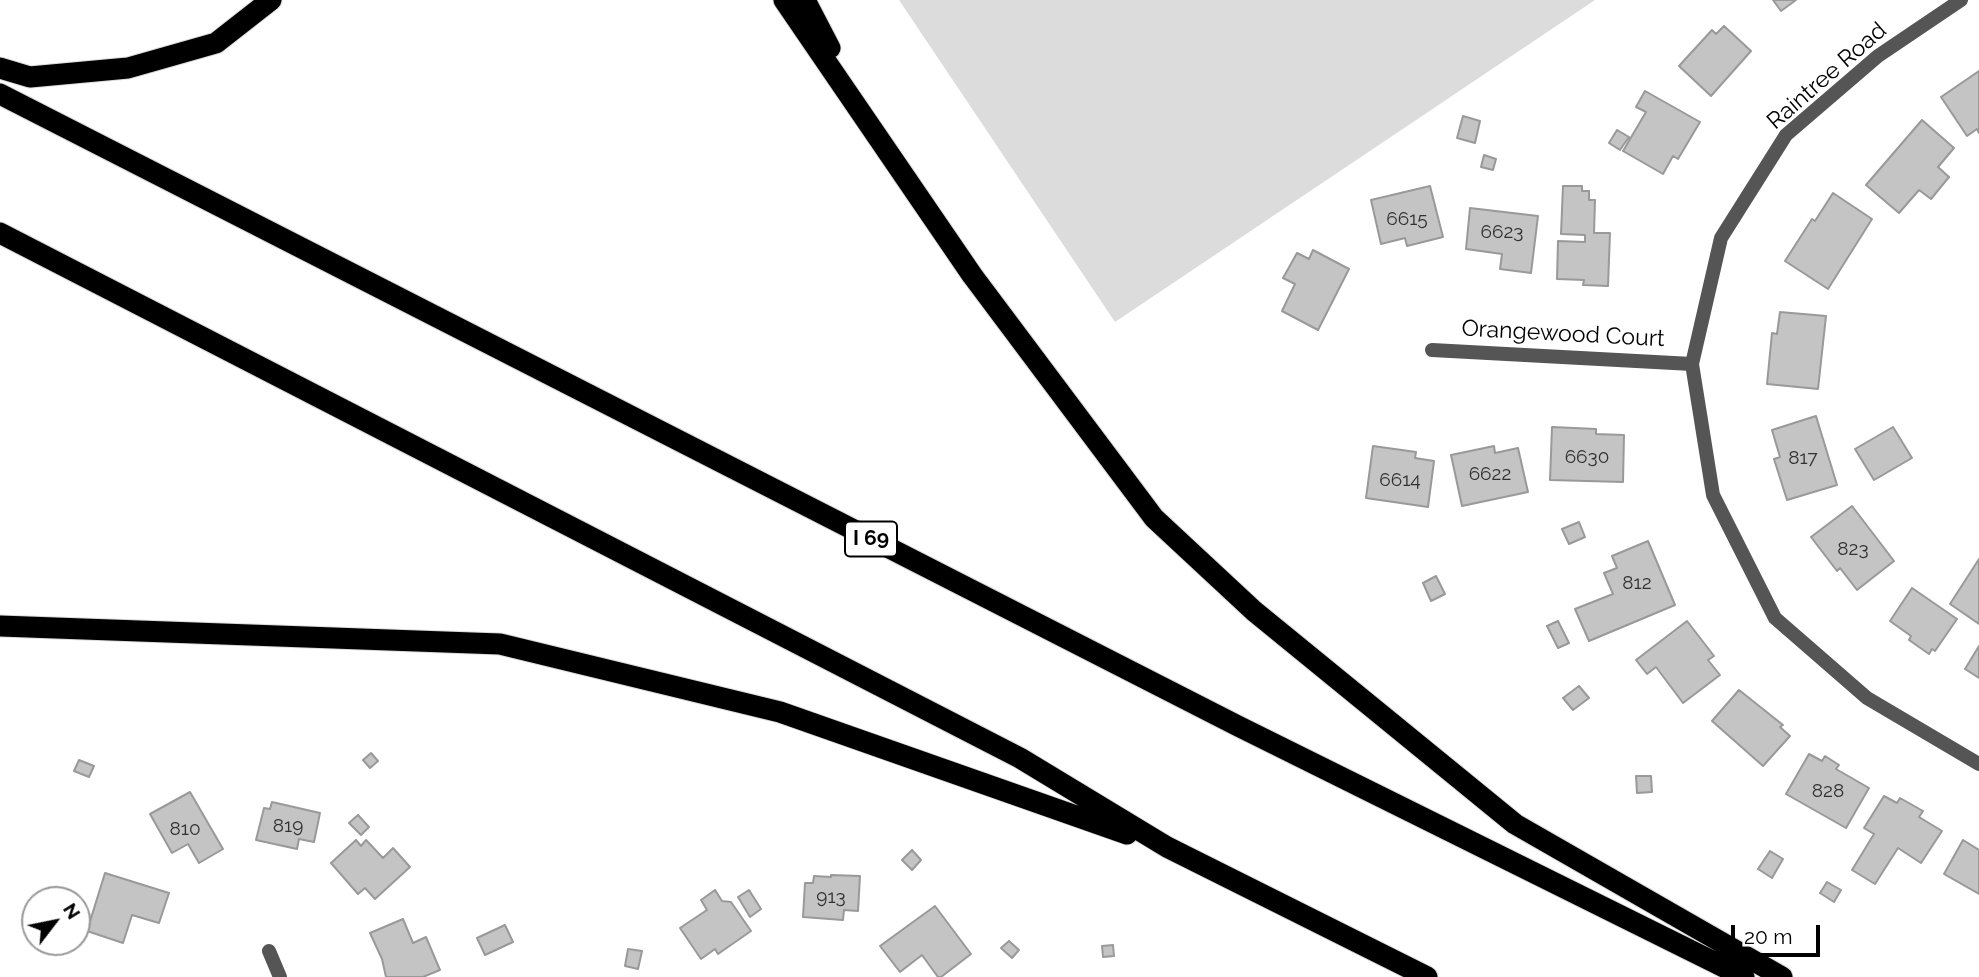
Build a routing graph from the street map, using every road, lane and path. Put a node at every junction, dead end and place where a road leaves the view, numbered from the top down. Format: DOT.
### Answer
graph roads {
  1 [pos="271,0"];
  2 [pos="783,0"];
  3 [pos="805,0"];
  4 [pos="1961,0"];
  5 [pos="0,68"];
  6 [pos="0,94"];
  7 [pos="886,151"];
  8 [pos="0,233"];
  9 [pos="1432,350"];
  10 [pos="1692,364"];
  11 [pos="0,626"];
  12 [pos="1979,764"];
  13 [pos="1167,847"];
  14 [pos="269,951"];
  15 [pos="281,977"];
  16 [pos="1427,977"];
  17 [pos="1744,977"];
  18 [pos="1782,977"];
  1 -- 5 [label="highway"];
  2 -- 7 [label="highway"];
  3 -- 7 [label="highway"];
  4 -- 10 [label="street, Raintree Road"];
  6 -- 17 [label="highway, I 69"];
  7 -- 18 [label="highway"];
  8 -- 13 [label="highway"];
  9 -- 10 [label="street, Orangewood Court"];
  10 -- 12 [label="street"];
  11 -- 13 [label="highway"];
  13 -- 16 [label="highway"];
  14 -- 15 [label="street"];
}
